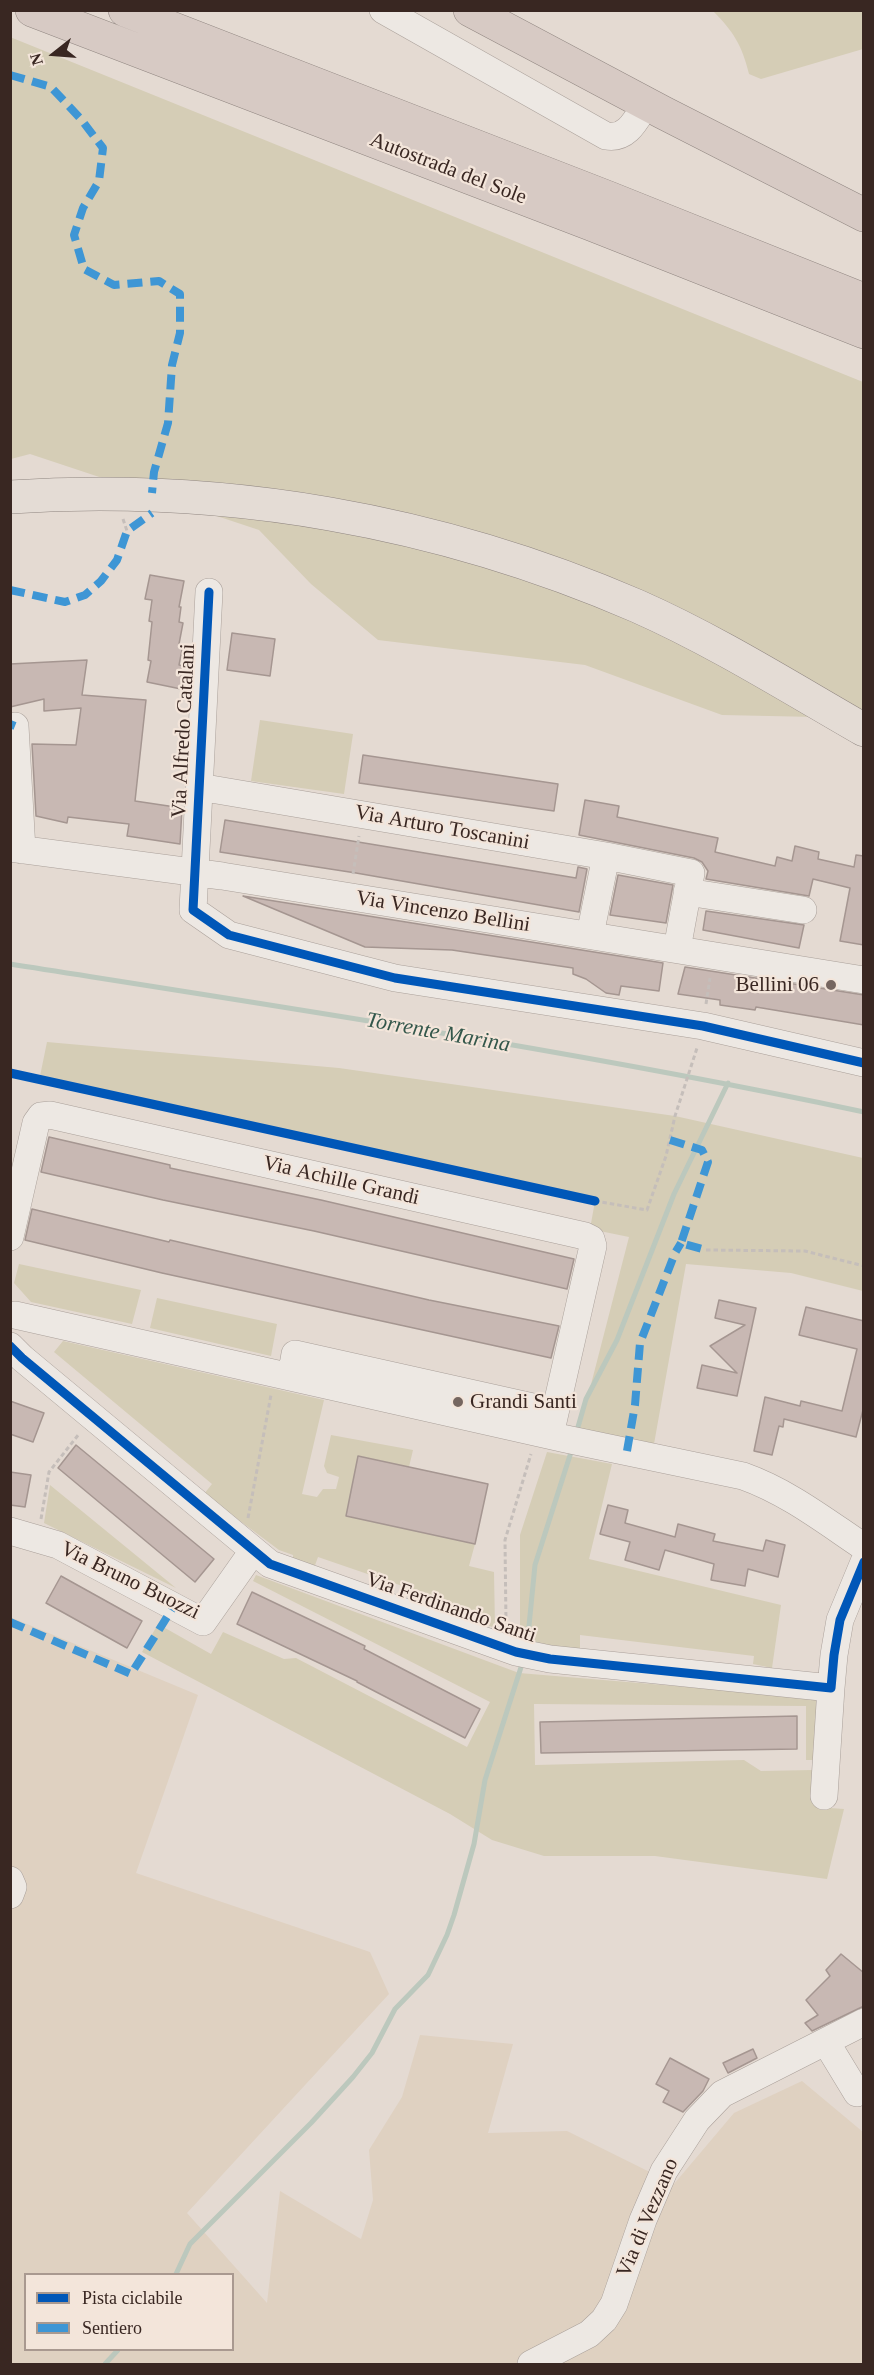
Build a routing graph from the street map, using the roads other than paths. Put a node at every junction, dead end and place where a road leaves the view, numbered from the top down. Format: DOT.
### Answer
graph roads {
  1 [pos="32,10"];
  2 [pos="125,10"];
  3 [pos="383,10"];
  4 [pos="470,10"];
  5 [pos="646,104"];
  6 [pos="864,215"];
  7 [pos="864,300"];
  8 [pos="864,332"];
  9 [pos="10,497"];
  10 [pos="209,592"];
  11 [pos="15,726"];
  12 [pos="864,730"];
  13 [pos="199,787"];
  14 [pos="16,849"];
  15 [pos="606,856"];
  16 [pos="194,872"];
  17 [pos="687,892"];
  18 [pos="803,910"];
  19 [pos="590,935"];
  20 [pos="677,949"];
  21 [pos="864,980"];
  22 [pos="864,1063"];
  23 [pos="10,1237"];
  24 [pos="12,1318"];
  25 [pos="10,1346"];
  26 [pos="552,1429"];
  27 [pos="10,1531"];
  28 [pos="248,1547"];
  29 [pos="864,1547"];
  30 [pos="864,1562"];
  31 [pos="831,1688"];
  32 [pos="824,1796"];
  33 [pos="10,1880"];
  34 [pos="10,1895"];
  35 [pos="864,2022"];
  36 [pos="826,2042"];
  37 [pos="856,2093"];
  38 [pos="531,2364"];
  1 -- 8 [label="highway, Autostrada del Sole"];
  2 -- 7 [label="highway, Autostrada del Sole"];
  3 -- 5 [label="street"];
  4 -- 5 [label="highway"];
  5 -- 6 [label="highway"];
  9 -- 12 [label="main road"];
  10 -- 13 [label="street, Via Alfredo Catalani"];
  11 -- 14 [label="street, Via Vincenzo Bellini"];
  13 -- 15 [label="street, Via Arturo Toscanini"];
  13 -- 16 [label="street, Via Alfredo Catalani"];
  14 -- 16 [label="street, Via Vincenzo Bellini"];
  15 -- 17 [label="street, Via Arturo Toscanini"];
  15 -- 19 [label="street"];
  16 -- 19 [label="street, Via Vincenzo Bellini"];
  16 -- 22 [label="street, Via Alfredo Catalani"];
  17 -- 18 [label="street"];
  17 -- 20 [label="street"];
  19 -- 20 [label="street, Via Vincenzo Bellini"];
  20 -- 21 [label="street, Via Vincenzo Bellini"];
  23 -- 26 [label="street, Via Achille Grandi"];
  24 -- 26 [label="street"];
  25 -- 28 [label="street, Via Ferdinando Santi"];
  26 -- 29 [label="street"];
  27 -- 28 [label="street, Via Bruno Buozzi"];
  28 -- 31 [label="street, Via Ferdinando Santi"];
  30 -- 31 [label="street"];
  31 -- 32 [label="street"];
  33 -- 34 [label="street"];
  35 -- 36 [label="street, Via di Vezzano"];
  36 -- 37 [label="street"];
  36 -- 38 [label="street, Via di Vezzano"];
}
